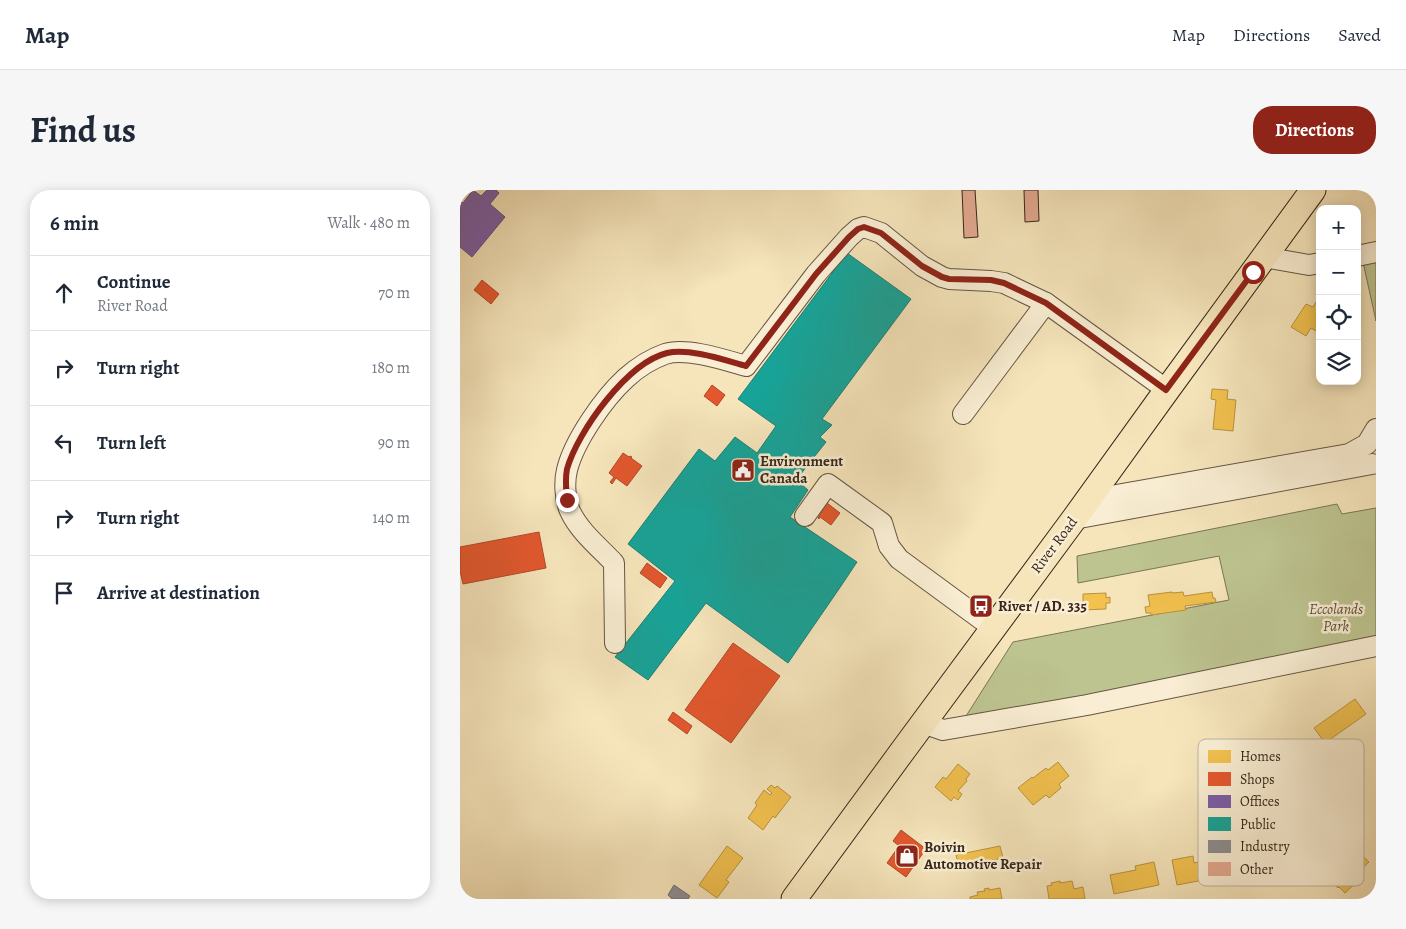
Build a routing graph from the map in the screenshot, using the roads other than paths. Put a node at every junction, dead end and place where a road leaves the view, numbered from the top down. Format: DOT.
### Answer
graph roads {
  1 [pos="1313,190"];
  2 [pos="1376,252"];
  3 [pos="1361,255"];
  4 [pos="1264,256"];
  5 [pos="1316,264"];
  6 [pos="1046,303"];
  7 [pos="1166,390"];
  8 [pos="963,414"];
  9 [pos="1376,429"];
  10 [pos="1372,464"];
  11 [pos="1095,490"];
  12 [pos="805,516"];
  13 [pos="1074,519"];
  14 [pos="993,628"];
  15 [pos="615,642"];
  16 [pos="1376,646"];
  17 [pos="923,723"];
  18 [pos="794,899"];
  1 -- 4 [label="main road, River Road"];
  2 -- 3 [label="lane"];
  4 -- 5 [label="lane"];
  4 -- 7 [label="main road, River Road"];
  6 -- 7 [label="lane"];
  6 -- 8 [label="lane"];
  6 -- 15 [label="lane"];
  7 -- 11 [label="main road, River Road"];
  9 -- 11 [label="lane"];
  10 -- 13 [label="lane"];
  11 -- 13 [label="main road, River Road"];
  12 -- 14 [label="lane"];
  13 -- 14 [label="main road, River Road"];
  14 -- 17 [label="main road, River Road"];
  16 -- 17 [label="lane"];
  17 -- 18 [label="main road, River Road"];
}
